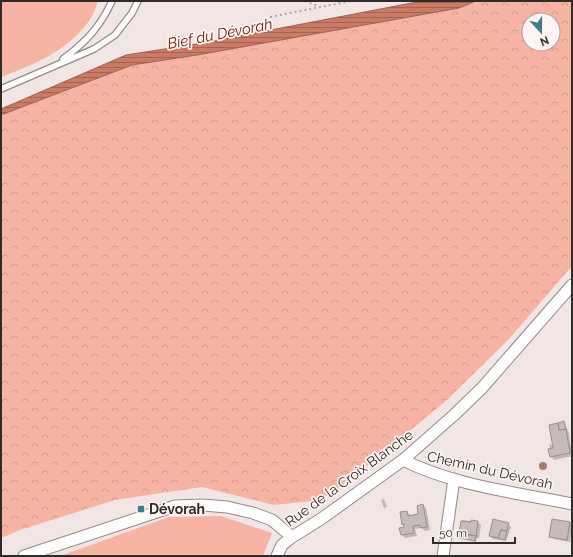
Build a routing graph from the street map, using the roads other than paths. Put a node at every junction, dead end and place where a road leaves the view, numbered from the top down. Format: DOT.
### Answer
graph roads {
  1 [pos="112,1"];
  2 [pos="138,1"];
  3 [pos="55,65"];
  4 [pos="1,88"];
  5 [pos="572,285"];
  6 [pos="403,460"];
  7 [pos="454,479"];
  8 [pos="572,504"];
  9 [pos="292,537"];
  10 [pos="24,556"];
  11 [pos="277,556"];
  12 [pos="443,556"];
  1 -- 3 [label="lane"];
  2 -- 3 [label="lane"];
  3 -- 4 [label="lane"];
  5 -- 6 [label="street, Rue de la Croix Blanche"];
  6 -- 7 [label="street, Chemin du Dévorah"];
  6 -- 9 [label="street, Rue de la Croix Blanche"];
  7 -- 8 [label="street, Chemin du Dévorah"];
  7 -- 12 [label="street"];
  9 -- 10 [label="street"];
  9 -- 11 [label="street, Rue de la Croix Blanche"];
}
